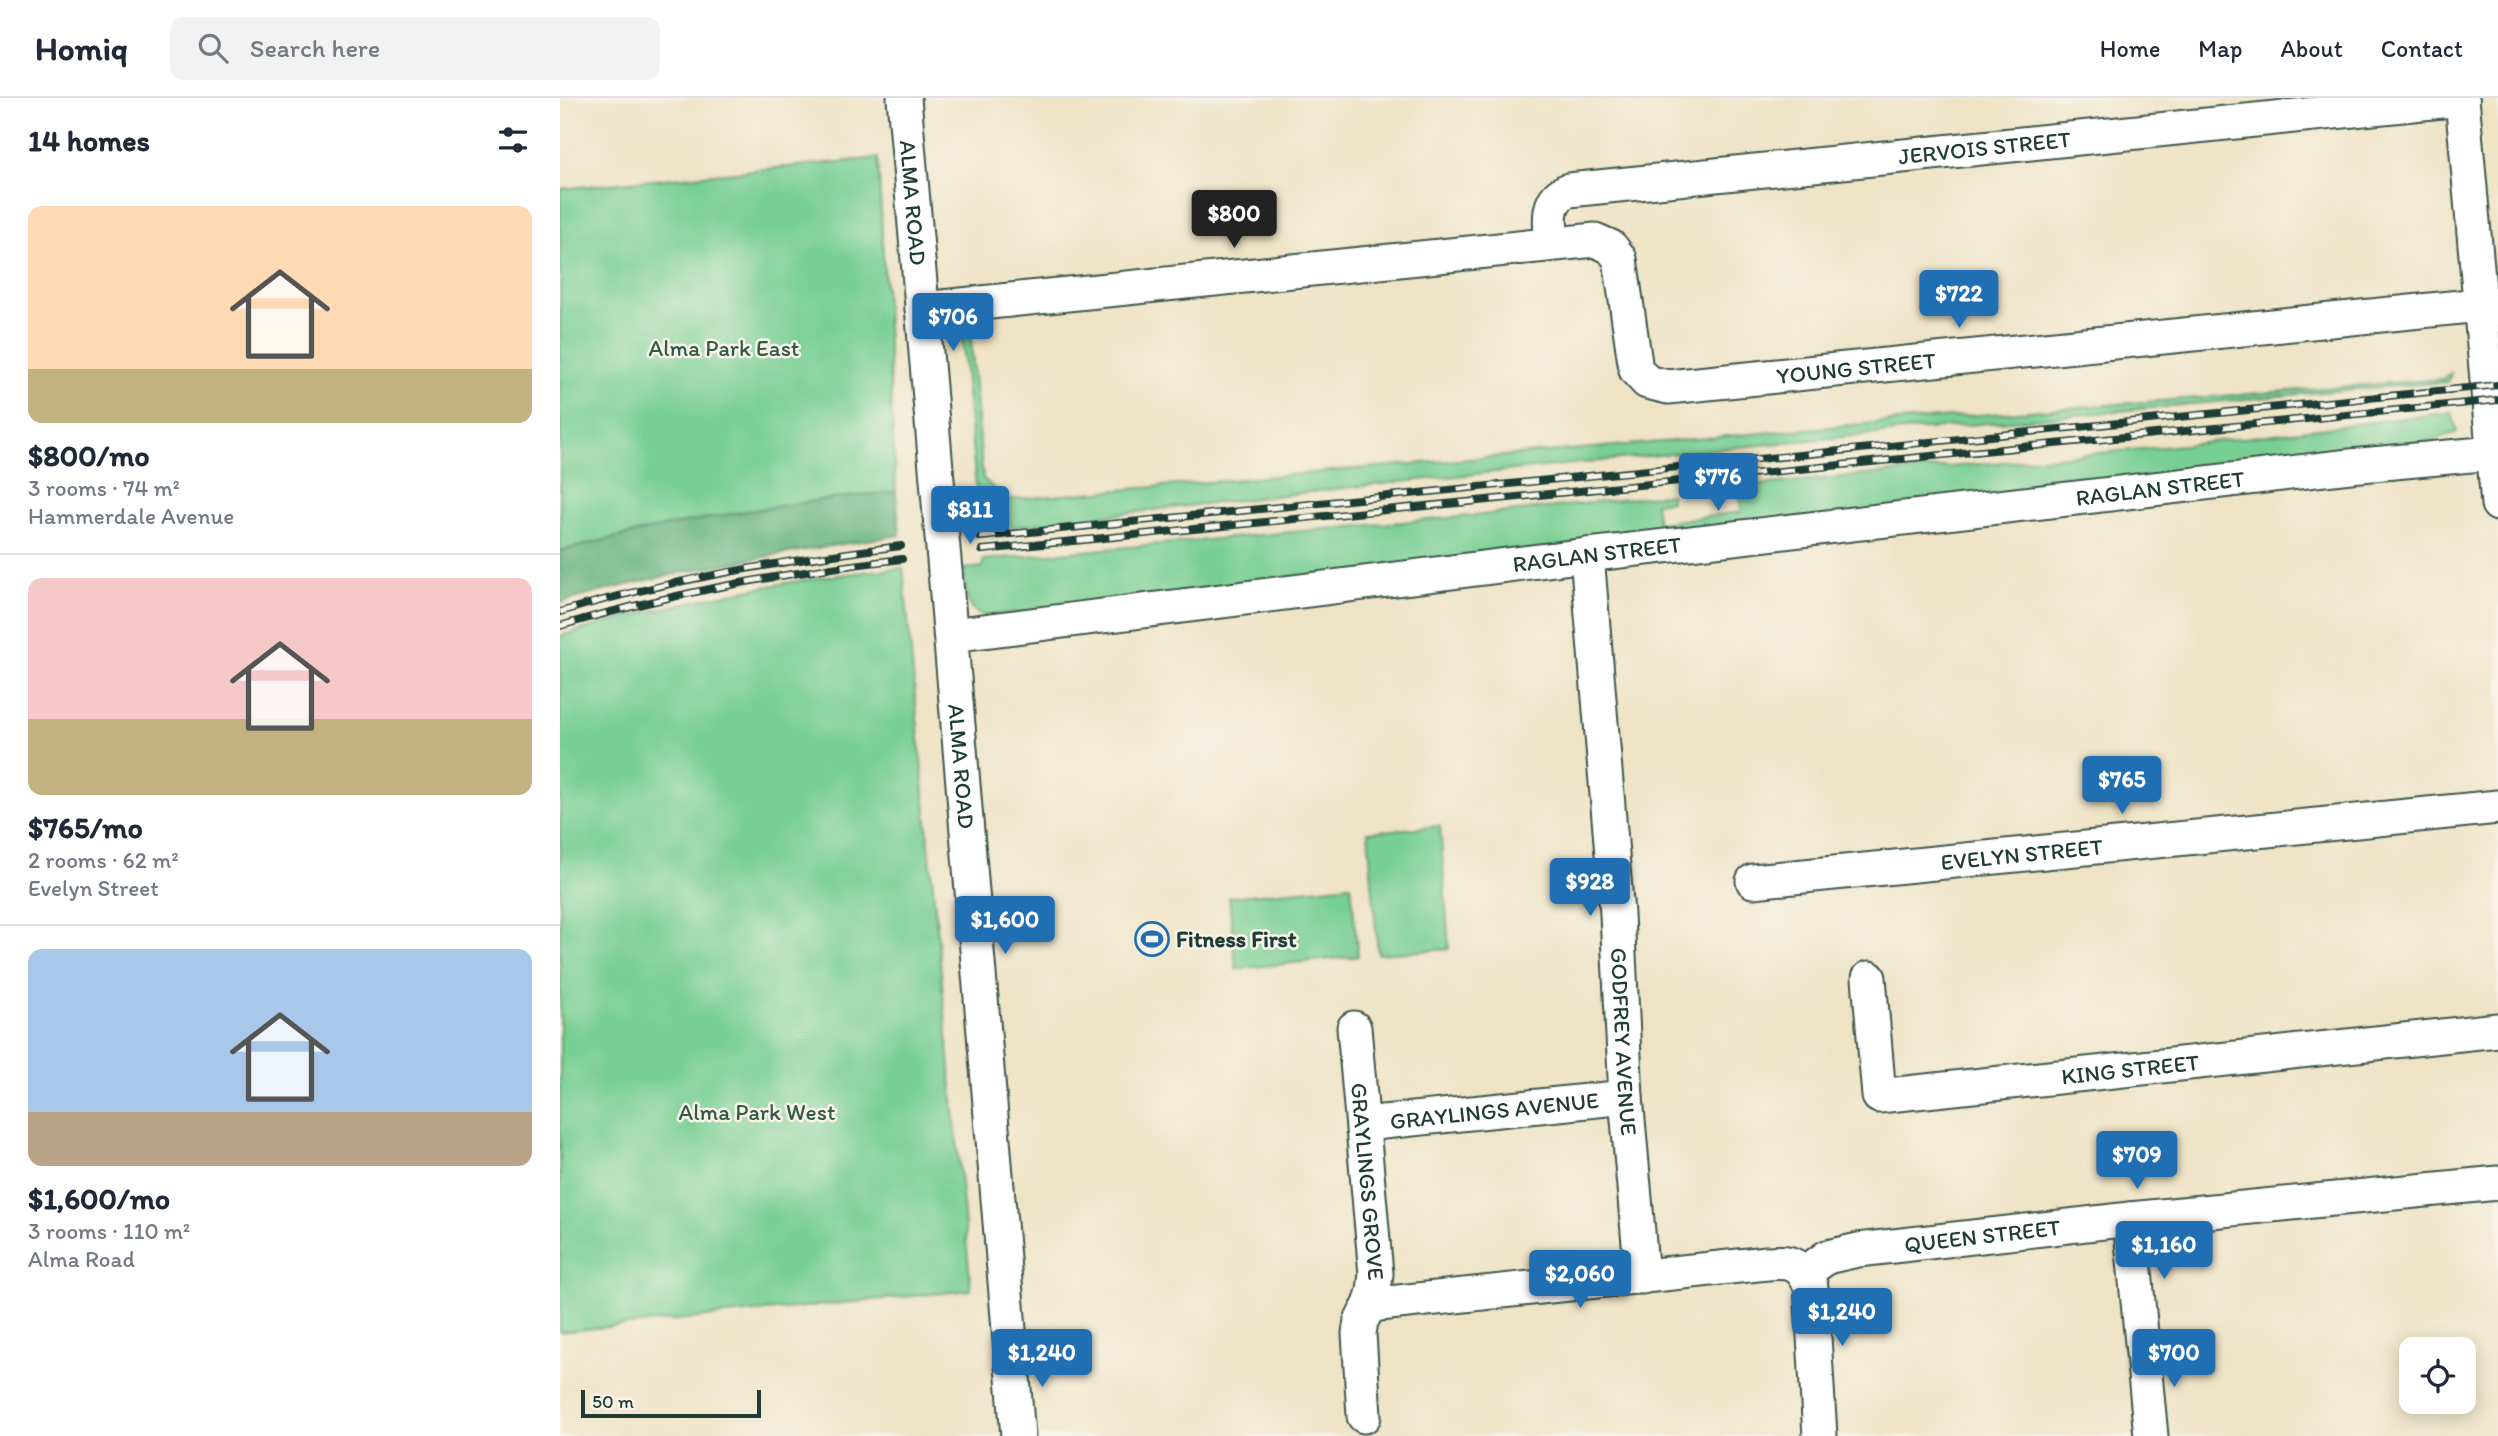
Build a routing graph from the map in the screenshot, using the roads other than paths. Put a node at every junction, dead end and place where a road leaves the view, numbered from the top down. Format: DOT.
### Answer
graph roads {
  1 [pos="904,98"];
  2 [pos="2462,99"];
  3 [pos="2485,215"];
  4 [pos="1552,244"];
  5 [pos="2480,305"];
  6 [pos="922,309"];
  7 [pos="2493,453"];
  8 [pos="2498,504"];
  9 [pos="1587,555"];
  10 [pos="951,635"];
  11 [pos="2498,807"];
  12 [pos="1753,881"];
  13 [pos="1869,978"];
  14 [pos="1354,1028"];
  15 [pos="2498,1030"];
  16 [pos="1626,1097"];
  17 [pos="1364,1124"];
  18 [pos="2498,1183"];
  19 [pos="2130,1219"];
  20 [pos="1805,1273"];
  21 [pos="1642,1277"];
  22 [pos="1370,1305"];
  23 [pos="1364,1416"];
  24 [pos="1018,1436"];
  25 [pos="1820,1436"];
  26 [pos="2151,1436"];
  1 -- 6 [label="street, ALMA ROAD"];
  2 -- 3 [label="street"];
  2 -- 4 [label="street, JERVOIS STREET"];
  3 -- 5 [label="street"];
  4 -- 5 [label="street, YOUNG STREET"];
  4 -- 6 [label="street"];
  5 -- 7 [label="street"];
  6 -- 10 [label="street, ALMA ROAD, bridge"];
  7 -- 8 [label="street"];
  7 -- 9 [label="street, RAGLAN STREET"];
  9 -- 10 [label="street, RAGLAN STREET"];
  9 -- 16 [label="street, GODFREY AVENUE"];
  10 -- 24 [label="street, ALMA ROAD"];
  11 -- 12 [label="street, EVELYN STREET"];
  13 -- 15 [label="street, KING STREET"];
  14 -- 17 [label="street, GRAYLINGS GROVE"];
  16 -- 17 [label="street, GRAYLINGS AVENUE"];
  16 -- 21 [label="street, GODFREY AVENUE"];
  17 -- 22 [label="street, GRAYLINGS GROVE"];
  18 -- 19 [label="street, QUEEN STREET"];
  19 -- 20 [label="street, QUEEN STREET"];
  19 -- 26 [label="street"];
  20 -- 21 [label="street"];
  20 -- 25 [label="street"];
  21 -- 22 [label="street"];
  22 -- 23 [label="street, GRAYLINGS GROVE"];
}
